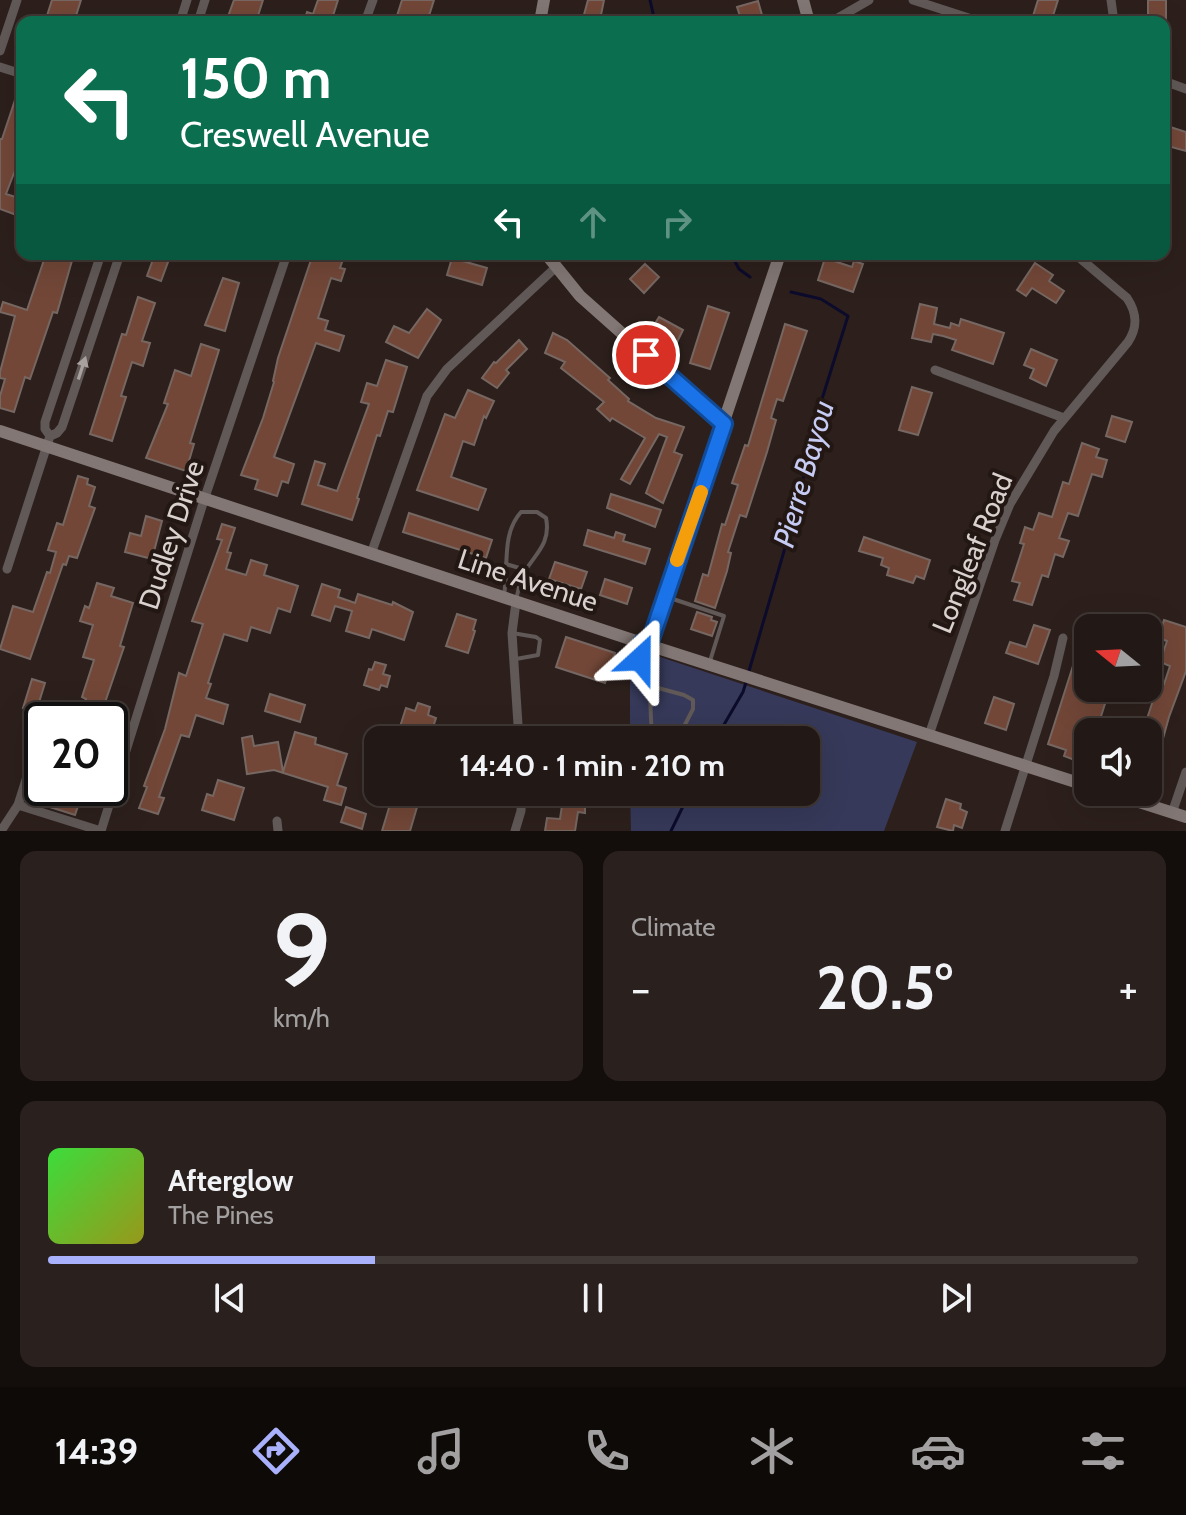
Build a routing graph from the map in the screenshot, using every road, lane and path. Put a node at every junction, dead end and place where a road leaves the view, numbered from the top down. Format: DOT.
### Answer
graph roads {
  1 [pos="17,0"];
  2 [pos="869,0"];
  3 [pos="913,0"];
  4 [pos="841,16"];
  5 [pos="962,16"];
  6 [pos="0,51"];
  7 [pos="99,260"];
  8 [pos="118,260"];
  9 [pos="285,260"];
  10 [pos="550,260"];
  11 [pos="778,260"];
  12 [pos="1082,260"];
  13 [pos="555,268"];
  14 [pos="935,370"];
  15 [pos="1064,418"];
  16 [pos="724,424"];
  17 [pos="0,431"];
  18 [pos="48,441"];
  19 [pos="204,500"];
  20 [pos="371,554"];
  21 [pos="506,564"];
  22 [pos="7,569"];
  23 [pos="526,570"];
  24 [pos="665,596"];
  25 [pos="509,600"];
  26 [pos="512,633"];
  27 [pos="1063,638"];
  28 [pos="645,644"];
  29 [pos="514,660"];
  30 [pos="715,666"];
  31 [pos="647,685"];
  32 [pos="518,726"];
  33 [pos="651,726"];
  34 [pos="684,726"];
  35 [pos="929,735"];
  36 [pos="1026,766"];
  37 [pos="1186,772"];
  38 [pos="1074,781"];
  39 [pos="24,786"];
  40 [pos="18,805"];
  41 [pos="521,806"];
  42 [pos="1151,806"];
  43 [pos="1172,813"];
  44 [pos="1186,817"];
  45 [pos="1,831"];
  46 [pos="101,831"];
  47 [pos="515,831"];
  48 [pos="1005,831"];
  1 -- 6 [label="street"];
  2 -- 4 [label="street"];
  3 -- 5 [label="street"];
  7 -- 18 [label="street"];
  18 -- 8 [label="street, one-way"];
  9 -- 19 [label="street, Dudley Drive"];
  10 -- 13 [label="main road"];
  11 -- 16 [label="main road"];
  12 -- 15 [label="street, Longleaf Road"];
  13 -- 16 [label="main road"];
  13 -- 20 [label="street"];
  14 -- 15 [label="street"];
  15 -- 35 [label="street, Longleaf Road"];
  16 -- 24 [label="main road"];
  17 -- 18 [label="main road, Line Avenue"];
  18 -- 19 [label="main road, Line Avenue"];
  18 -- 22 [label="street"];
  19 -- 20 [label="main road, Line Avenue"];
  19 -- 46 [label="street, Dudley Drive"];
  20 -- 25 [label="main road, Line Avenue"];
  21 -- 23 [label="lane"];
  21 -- 23 [label="lane"];
  21 -- 25 [label="lane"];
  23 -- 25 [label="lane"];
  24 -- 28 [label="main road"];
  24 -- 30 [label="lane"];
  25 -- 26 [label="street"];
  25 -- 28 [label="main road, Line Avenue"];
  26 -- 29 [label="street"];
  26 -- 29 [label="lane"];
  27 -- 36 [label="street"];
  28 -- 30 [label="main road, Line Avenue"];
  28 -- 31 [label="lane"];
  29 -- 32 [label="street"];
  30 -- 35 [label="main road, Line Avenue"];
  31 -- 33 [label="lane"];
  31 -- 34 [label="lane"];
  35 -- 36 [label="main road, Line Avenue"];
  36 -- 38 [label="main road, Line Avenue"];
  36 -- 48 [label="street"];
  37 -- 43 [label="street"];
  39 -- 40 [label="street"];
  40 -- 45 [label="street"];
  40 -- 46 [label="street"];
  41 -- 47 [label="street"];
  42 -- 43 [label="main road"];
  43 -- 44 [label="main road"];
}
